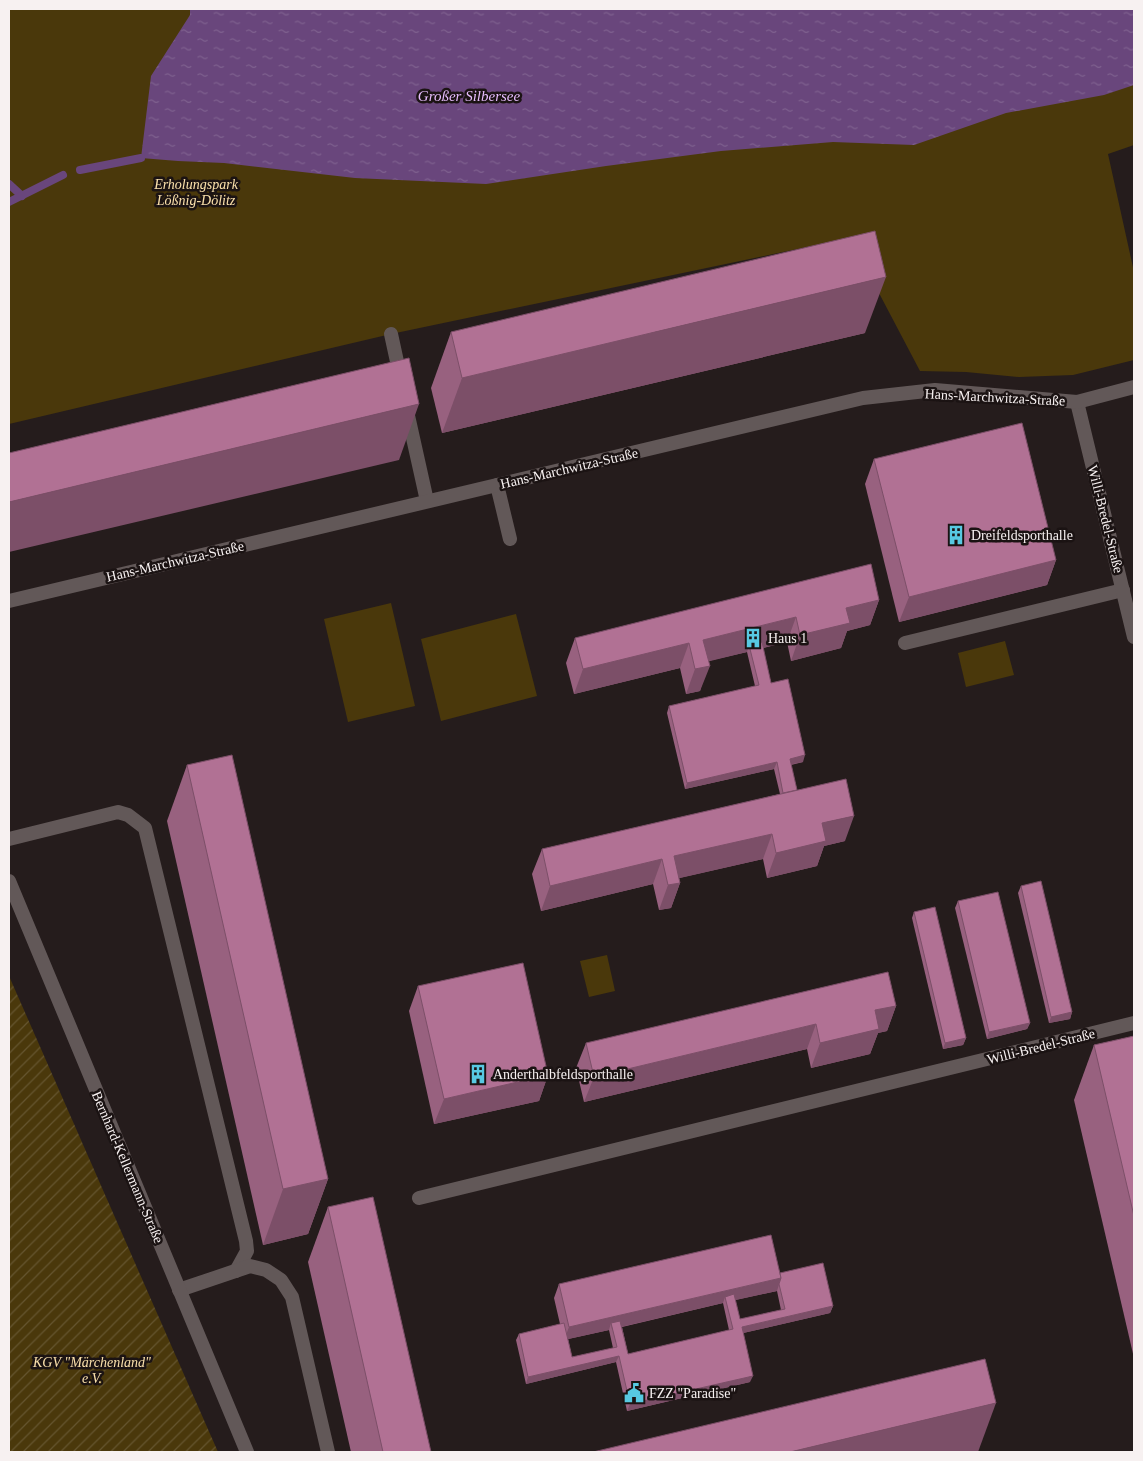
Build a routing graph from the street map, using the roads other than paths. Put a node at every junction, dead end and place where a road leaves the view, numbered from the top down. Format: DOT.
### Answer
graph roads {
  1 [pos="390,334"];
  2 [pos="1134,387"];
  3 [pos="1076,402"];
  4 [pos="497,485"];
  5 [pos="428,501"];
  6 [pos="510,539"];
  7 [pos="1123,590"];
  8 [pos="9,601"];
  9 [pos="1134,637"];
  10 [pos="905,643"];
  11 [pos="9,839"];
  12 [pos="9,881"];
  13 [pos="1134,1023"];
  14 [pos="419,1198"];
  15 [pos="236,1271"];
  16 [pos="179,1290"];
  17 [pos="248,1452"];
  18 [pos="328,1452"];
  1 -- 5 [label="street"];
  2 -- 3 [label="street, Hans-Marchwitza-Straße"];
  3 -- 4 [label="street, Hans-Marchwitza-Straße"];
  3 -- 7 [label="street, Willi-Bredel-Straße"];
  4 -- 5 [label="street, Hans-Marchwitza-Straße"];
  4 -- 6 [label="street"];
  5 -- 8 [label="street, Hans-Marchwitza-Straße"];
  7 -- 9 [label="street, Willi-Bredel-Straße"];
  7 -- 10 [label="street"];
  11 -- 15 [label="street"];
  12 -- 16 [label="street, Bernhard-Kellermann-Straße"];
  13 -- 14 [label="street, Willi-Bredel-Straße"];
  15 -- 16 [label="street"];
  15 -- 18 [label="street"];
  16 -- 17 [label="street, Bernhard-Kellermann-Straße"];
}
